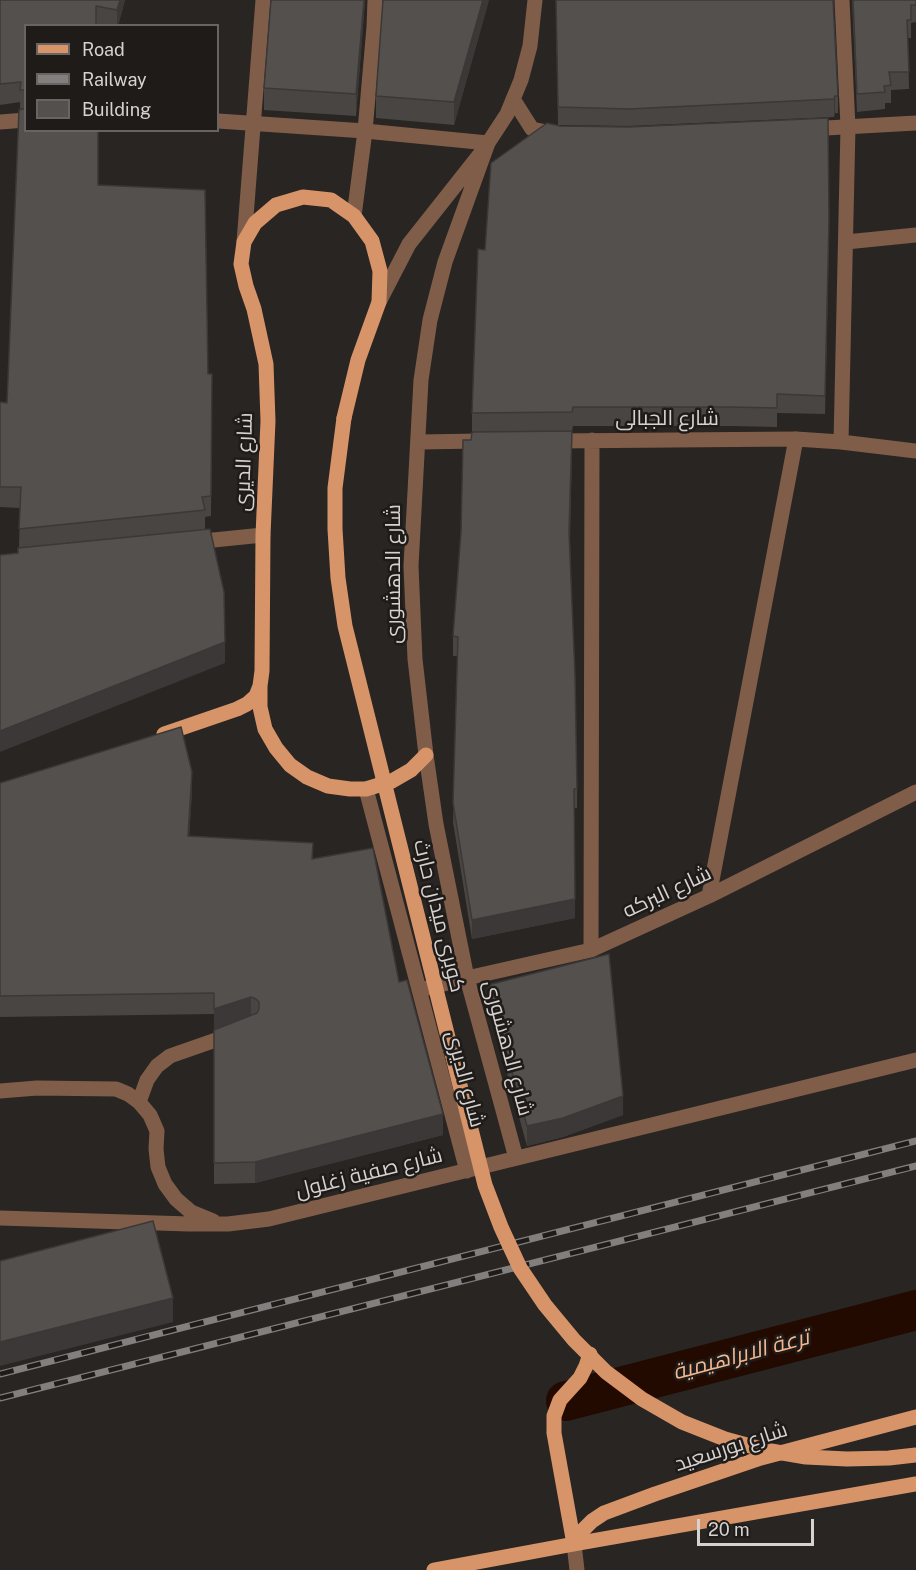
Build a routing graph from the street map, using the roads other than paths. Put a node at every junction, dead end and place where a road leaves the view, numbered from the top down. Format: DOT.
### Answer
graph roads {
  1 [pos="263,0"];
  2 [pos="375,0"];
  3 [pos="535,0"];
  4 [pos="842,0"];
  5 [pos="513,99"];
  6 [pos="24,120"];
  7 [pos="219,121"];
  8 [pos="0,122"];
  9 [pos="254,122"];
  10 [pos="916,123"];
  11 [pos="848,127"];
  12 [pos="791,129"];
  13 [pos="365,131"];
  14 [pos="0,133"];
  15 [pos="571,135"];
  16 [pos="488,143"];
  17 [pos="354,216"];
  18 [pos="916,235"];
  19 [pos="244,242"];
  20 [pos="846,242"];
  21 [pos="379,302"];
  22 [pos="796,439"];
  23 [pos="592,440"];
  24 [pos="499,441"];
  25 [pos="534,441"];
  26 [pos="418,442"];
  27 [pos="841,442"];
  28 [pos="916,451"];
  29 [pos="263,535"];
  30 [pos="179,543"];
  31 [pos="260,686"];
  32 [pos="146,741"];
  33 [pos="426,755"];
  34 [pos="366,789"];
  35 [pos="916,792"];
  36 [pos="709,896"];
  37 [pos="591,950"];
  38 [pos="467,978"];
  39 [pos="420,990"];
  40 [pos="250,1027"];
  41 [pos="916,1060"];
  42 [pos="0,1091"];
  43 [pos="140,1102"];
  44 [pos="516,1158"];
  45 [pos="467,1171"];
  46 [pos="0,1218"];
  47 [pos="228,1224"];
  48 [pos="590,1354"];
  49 [pos="916,1417"];
  50 [pos="916,1455"];
  51 [pos="916,1484"];
  52 [pos="574,1544"];
  53 [pos="434,1570"];
  54 [pos="578,1570"];
  1 -- 9 [label="street, شارع الديرى"];
  2 -- 13 [label="street"];
  3 -- 5 [label="street, شارع الدهشورى"];
  4 -- 11 [label="street"];
  5 -- 15 [label="street"];
  5 -- 16 [label="street, شارع الدهشورى"];
  6 -- 8 [label="street"];
  7 -- 9 [label="street"];
  8 -- 14 [label="street"];
  9 -- 13 [label="street"];
  9 -- 19 [label="street, شارع الديرى"];
  10 -- 11 [label="street"];
  11 -- 12 [label="street"];
  11 -- 20 [label="street"];
  13 -- 16 [label="street"];
  13 -- 17 [label="street"];
  16 -- 21 [label="street, كوبرى ميدان حارث"];
  16 -- 26 [label="street, شارع الدهشورى"];
  17 -- 19 [label="main road"];
  17 -- 21 [label="main road"];
  18 -- 20 [label="street"];
  19 -- 29 [label="main road, شارع الديرى"];
  20 -- 27 [label="street"];
  21 -- 50 [label="main road, كوبرى ميدان حارث, bridge"];
  22 -- 23 [label="street, شارع الجبالى"];
  22 -- 27 [label="street, شارع الجبالى"];
  22 -- 36 [label="street"];
  23 -- 25 [label="street, شارع الجبالى"];
  23 -- 37 [label="street"];
  24 -- 26 [label="street"];
  26 -- 33 [label="street, شارع الدهشورى"];
  27 -- 28 [label="street, شارع الجبالى"];
  29 -- 30 [label="street"];
  29 -- 31 [label="main road, شارع الديرى"];
  31 -- 32 [label="main road"];
  31 -- 34 [label="main road, شارع الديرى"];
  33 -- 34 [label="main road"];
  33 -- 38 [label="street, شارع الدهشورى"];
  34 -- 39 [label="street, شارع الديرى"];
  35 -- 36 [label="street, شارع البركه"];
  36 -- 37 [label="street, شارع البركه"];
  37 -- 38 [label="street, شارع البركه"];
  38 -- 39 [label="street, شارع البركه"];
  38 -- 44 [label="street, شارع الدهشورى"];
  39 -- 45 [label="street, شارع الديرى"];
  40 -- 43 [label="street"];
  41 -- 44 [label="street, شارع صفية زغلول"];
  42 -- 43 [label="street"];
  43 -- 47 [label="street"];
  44 -- 45 [label="street, شارع صفية زغلول"];
  45 -- 47 [label="street, شارع صفية زغلول"];
  46 -- 47 [label="street, شارع صفية زغلول"];
  48 -- 52 [label="main road"];
  49 -- 52 [label="main road, شارع بورسعيد"];
  51 -- 52 [label="main road"];
  52 -- 53 [label="main road"];
  52 -- 54 [label="street"];
}
